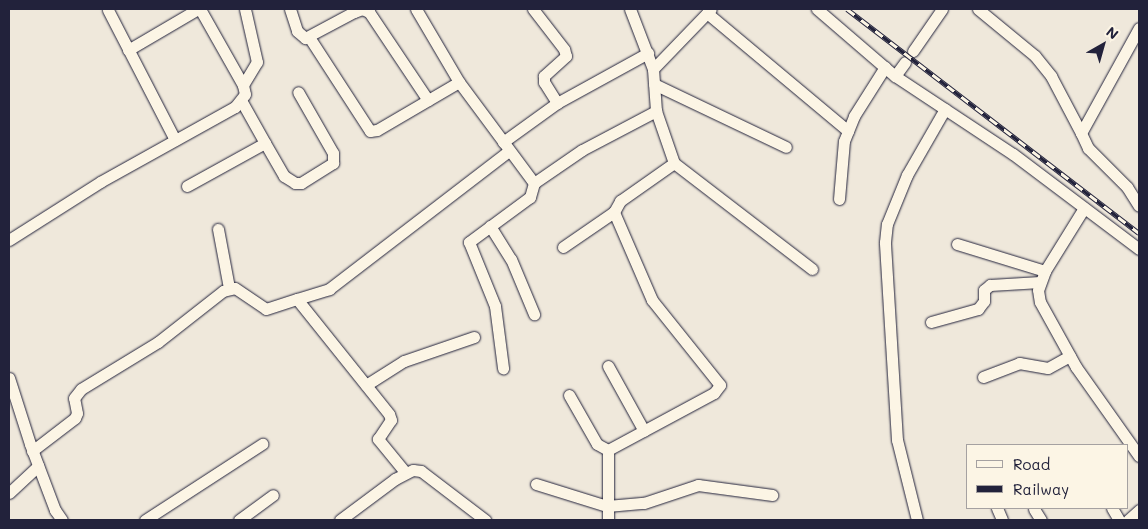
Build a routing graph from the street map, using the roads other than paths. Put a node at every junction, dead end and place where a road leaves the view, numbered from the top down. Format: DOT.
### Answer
graph roads {
  1 [pos="199,9"];
  2 [pos="245,9"];
  3 [pos="290,9"];
  4 [pos="416,9"];
  5 [pos="533,9"];
  6 [pos="630,9"];
  7 [pos="817,9"];
  8 [pos="942,9"];
  9 [pos="978,9"];
  10 [pos="108,10"];
  11 [pos="709,11"];
  12 [pos="1139,28"];
  13 [pos="309,37"];
  14 [pos="128,50"];
  15 [pos="913,50"];
  16 [pos="648,53"];
  17 [pos="905,62"];
  18 [pos="885,67"];
  19 [pos="653,70"];
  20 [pos="895,76"];
  21 [pos="459,82"];
  22 [pos="654,84"];
  23 [pos="243,85"];
  24 [pos="298,92"];
  25 [pos="428,100"];
  26 [pos="242,102"];
  27 [pos="557,103"];
  28 [pos="944,109"];
  29 [pos="656,111"];
  30 [pos="848,130"];
  31 [pos="1082,133"];
  32 [pos="175,140"];
  33 [pos="265,143"];
  34 [pos="506,146"];
  35 [pos="786,147"];
  36 [pos="674,163"];
  37 [pos="534,183"];
  38 [pos="187,186"];
  39 [pos="839,199"];
  40 [pos="1139,206"];
  41 [pos="1084,208"];
  42 [pos="614,212"];
  43 [pos="490,226"];
  44 [pos="218,229"];
  45 [pos="9,240"];
  46 [pos="956,244"];
  47 [pos="564,247"];
  48 [pos="1139,249"];
  49 [pos="812,269"];
  50 [pos="1042,276"];
  51 [pos="229,288"];
  52 [pos="297,299"];
  53 [pos="534,314"];
  54 [pos="931,322"];
  55 [pos="474,337"];
  56 [pos="1070,356"];
  57 [pos="608,366"];
  58 [pos="503,368"];
  59 [pos="983,377"];
  60 [pos="9,378"];
  61 [pos="366,385"];
  62 [pos="569,395"];
  63 [pos="12,400"];
  64 [pos="644,430"];
  65 [pos="262,444"];
  66 [pos="608,450"];
  67 [pos="32,451"];
  68 [pos="1139,456"];
  69 [pos="38,466"];
  70 [pos="405,472"];
  71 [pos="536,484"];
  72 [pos="9,493"];
  73 [pos="273,495"];
  74 [pos="772,495"];
  75 [pos="607,506"];
  76 [pos="1034,509"];
  77 [pos="1113,509"];
  78 [pos="1139,510"];
  79 [pos="253,516"];
  80 [pos="62,520"];
  81 [pos="145,520"];
  82 [pos="239,520"];
  83 [pos="340,520"];
  84 [pos="485,520"];
  85 [pos="608,520"];
  86 [pos="917,520"];
  87 [pos="1041,520"];
  88 [pos="1119,520"];
  89 [pos="1128,520"];
  1 -- 14 [label="street"];
  1 -- 23 [label="street"];
  2 -- 23 [label="street"];
  3 -- 13 [label="street"];
  4 -- 21 [label="street"];
  5 -- 27 [label="street"];
  6 -- 16 [label="street"];
  7 -- 18 [label="street"];
  8 -- 15 [label="street"];
  9 -- 31 [label="street"];
  10 -- 14 [label="street"];
  11 -- 19 [label="street"];
  11 -- 30 [label="street"];
  12 -- 31 [label="street"];
  13 -- 25 [label="street"];
  13 -- 25 [label="street"];
  14 -- 32 [label="street"];
  16 -- 19 [label="street"];
  16 -- 27 [label="street"];
  17 -- 20 [label="street"];
  18 -- 20 [label="street"];
  18 -- 30 [label="street"];
  19 -- 22 [label="street"];
  20 -- 28 [label="street"];
  21 -- 25 [label="street"];
  21 -- 34 [label="street"];
  22 -- 29 [label="street"];
  22 -- 35 [label="street"];
  23 -- 26 [label="street"];
  24 -- 33 [label="street"];
  26 -- 32 [label="street"];
  26 -- 33 [label="street"];
  27 -- 34 [label="street"];
  28 -- 41 [label="street"];
  28 -- 86 [label="street"];
  29 -- 36 [label="street"];
  29 -- 37 [label="street"];
  30 -- 39 [label="street"];
  31 -- 40 [label="street"];
  32 -- 45 [label="street"];
  33 -- 38 [label="street"];
  34 -- 37 [label="street"];
  34 -- 52 [label="street"];
  36 -- 42 [label="street"];
  36 -- 49 [label="street"];
  37 -- 43 [label="street"];
  41 -- 48 [label="street"];
  41 -- 50 [label="street"];
  42 -- 47 [label="street"];
  42 -- 64 [label="street"];
  43 -- 53 [label="street"];
  43 -- 58 [label="street"];
  44 -- 51 [label="street"];
  46 -- 50 [label="street"];
  50 -- 54 [label="street"];
  50 -- 56 [label="street"];
  51 -- 52 [label="street"];
  51 -- 67 [label="street"];
  52 -- 61 [label="street"];
  55 -- 61 [label="street"];
  56 -- 59 [label="street"];
  56 -- 68 [label="street"];
  57 -- 64 [label="street"];
  60 -- 63 [label="street"];
  61 -- 70 [label="street"];
  62 -- 66 [label="street"];
  63 -- 67 [label="street"];
  64 -- 66 [label="street"];
  65 -- 81 [label="street"];
  66 -- 75 [label="street"];
  67 -- 69 [label="street"];
  69 -- 72 [label="street"];
  69 -- 80 [label="street"];
  70 -- 83 [label="street"];
  70 -- 84 [label="street"];
  71 -- 75 [label="street"];
  73 -- 79 [label="street"];
  74 -- 75 [label="street"];
  75 -- 85 [label="street"];
  76 -- 87 [label="street"];
  77 -- 88 [label="street"];
  78 -- 89 [label="street"];
  79 -- 82 [label="street"];
}
